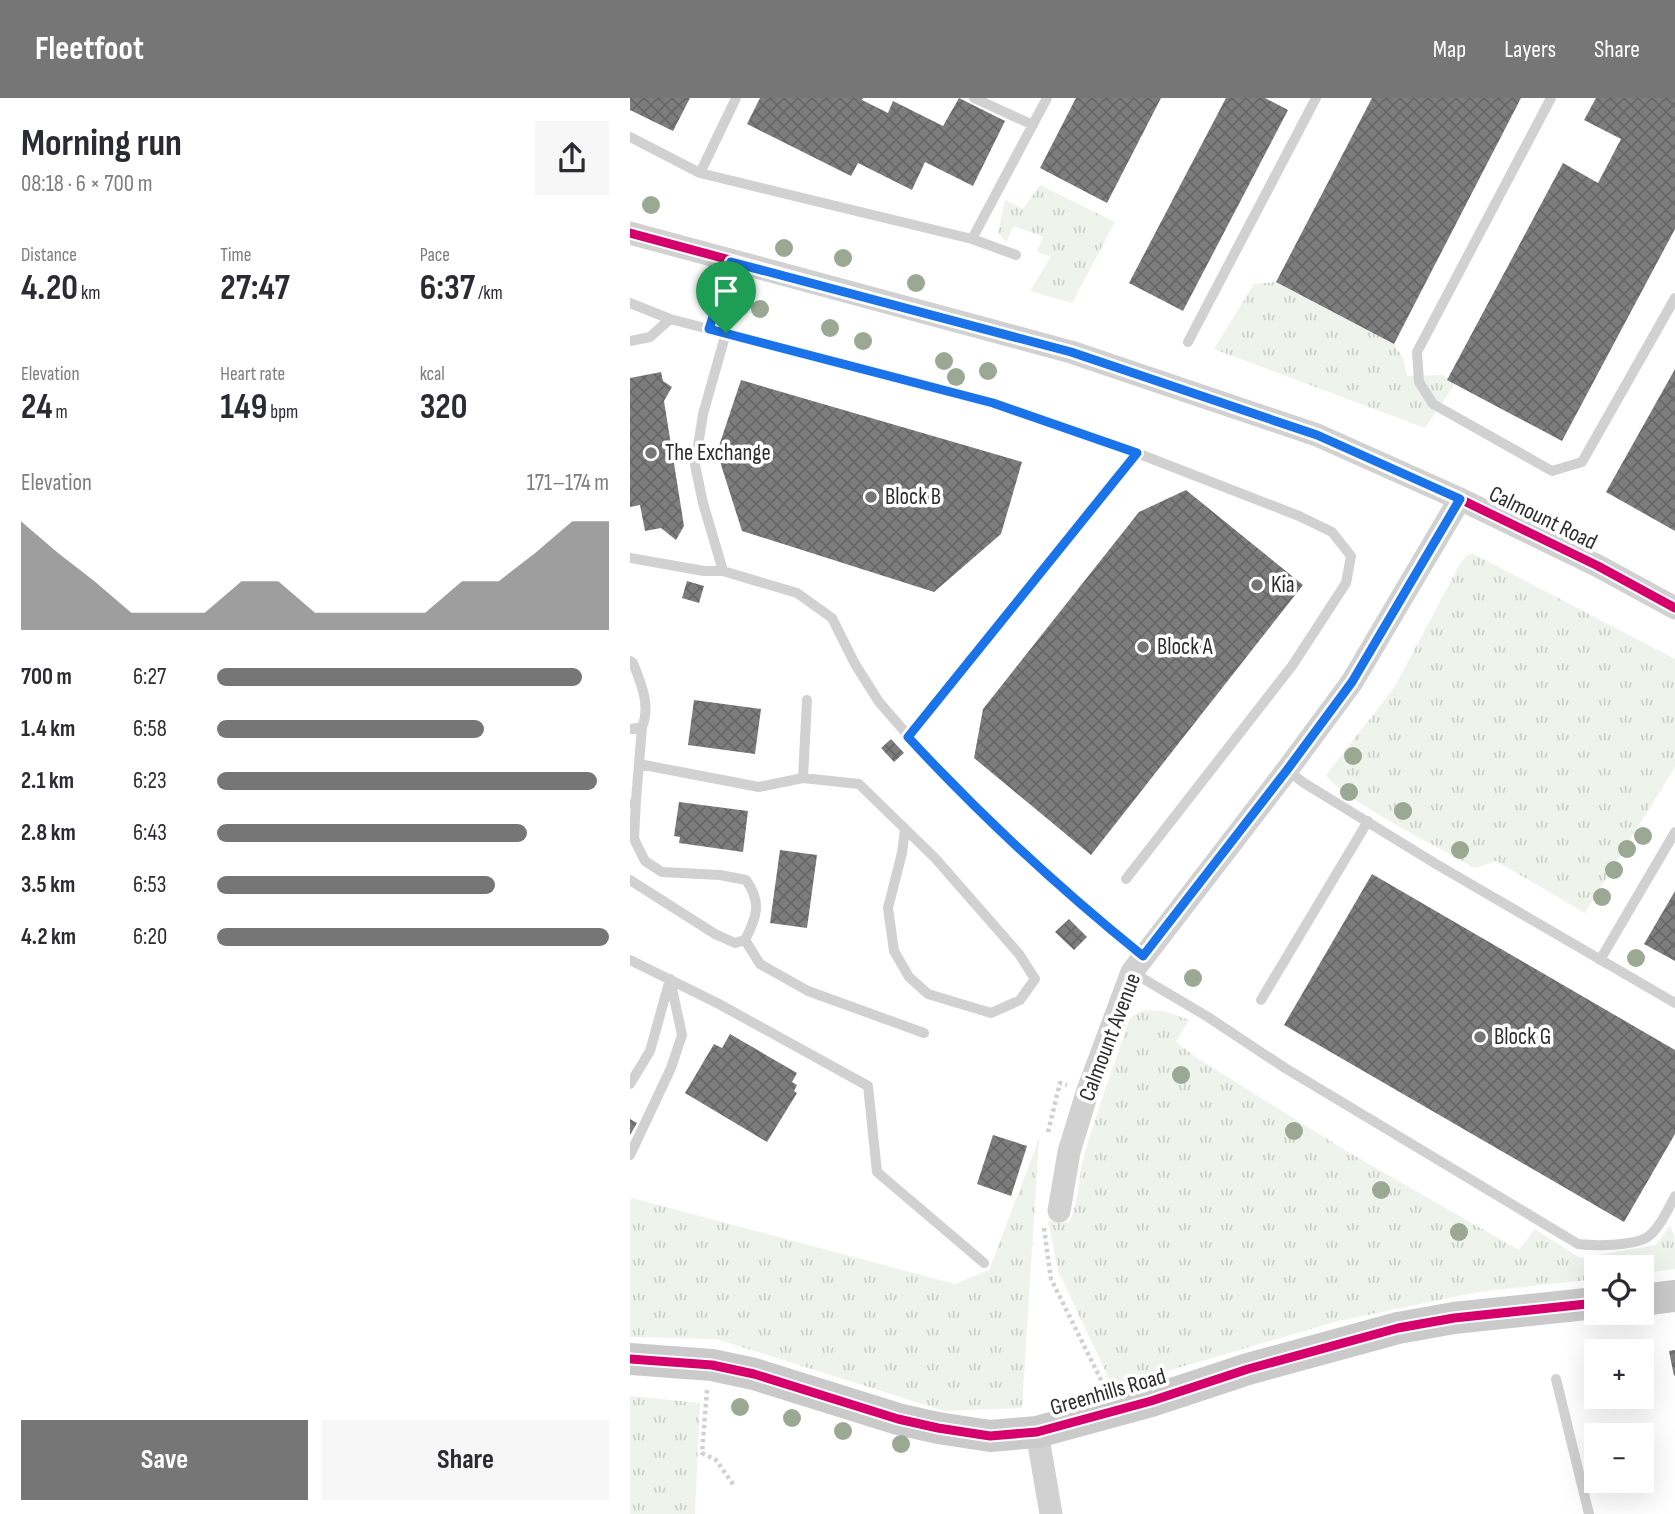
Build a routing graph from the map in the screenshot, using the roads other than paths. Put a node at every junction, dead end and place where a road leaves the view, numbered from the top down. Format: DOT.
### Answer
graph roads {
  1 [pos="736,98"];
  2 [pos="974,98"];
  3 [pos="1047,98"];
  4 [pos="1316,98"];
  5 [pos="1552,98"];
  6 [pos="1033,125"];
  7 [pos="630,137"];
  8 [pos="701,173"];
  9 [pos="630,233"];
  10 [pos="972,239"];
  11 [pos="1016,255"];
  12 [pos="1675,298"];
  13 [pos="630,303"];
  14 [pos="670,319"];
  15 [pos="726,333"];
  16 [pos="630,341"];
  17 [pos="1188,342"];
  18 [pos="1137,453"];
  19 [pos="1460,499"];
  20 [pos="630,558"];
  21 [pos="723,571"];
  22 [pos="1675,608"];
  23 [pos="630,661"];
  24 [pos="807,700"];
  25 [pos="636,728"];
  26 [pos="908,737"];
  27 [pos="639,764"];
  28 [pos="1287,770"];
  29 [pos="803,778"];
  30 [pos="633,805"];
  31 [pos="1368,821"];
  32 [pos="905,829"];
  33 [pos="1675,832"];
  34 [pos="1126,879"];
  35 [pos="630,880"];
  36 [pos="745,940"];
  37 [pos="630,960"];
  38 [pos="1600,960"];
  39 [pos="1138,964"];
  40 [pos="670,979"];
  41 [pos="1261,1000"];
  42 [pos="1675,1003"];
  43 [pos="924,1033"];
  44 [pos="630,1084"];
  45 [pos="630,1155"];
  46 [pos="1675,1196"];
  47 [pos="1059,1211"];
  48 [pos="984,1263"];
  49 [pos="1675,1296"];
  50 [pos="1654,1299"];
  51 [pos="1584,1304"];
  52 [pos="630,1359"];
  53 [pos="1556,1378"];
  54 [pos="1037,1432"];
  55 [pos="1051,1514"];
  56 [pos="1588,1514"];
  1 -- 8 [label="lane"];
  2 -- 6 [label="lane"];
  3 -- 6 [label="lane"];
  4 -- 17 [label="lane"];
  5 -- 12 [label="lane"];
  6 -- 10 [label="lane"];
  7 -- 8 [label="lane"];
  8 -- 10 [label="lane"];
  9 -- 19 [label="street, Calmount Road"];
  10 -- 11 [label="lane"];
  13 -- 14 [label="lane"];
  14 -- 15 [label="lane"];
  14 -- 16 [label="lane"];
  15 -- 18 [label="lane"];
  15 -- 21 [label="lane"];
  18 -- 26 [label="lane"];
  18 -- 34 [label="lane"];
  19 -- 22 [label="street, Calmount Road"];
  19 -- 28 [label="street, Calmount Avenue"];
  20 -- 21 [label="lane"];
  21 -- 26 [label="lane"];
  23 -- 25 [label="lane"];
  24 -- 29 [label="lane"];
  25 -- 27 [label="lane"];
  26 -- 39 [label="lane"];
  27 -- 29 [label="lane"];
  27 -- 30 [label="lane"];
  28 -- 31 [label="lane"];
  28 -- 39 [label="street, Calmount Avenue"];
  29 -- 32 [label="lane"];
  30 -- 36 [label="lane"];
  31 -- 38 [label="lane"];
  31 -- 41 [label="lane"];
  32 -- 32 [label="lane"];
  33 -- 38 [label="lane"];
  35 -- 36 [label="lane"];
  36 -- 43 [label="lane"];
  37 -- 40 [label="lane"];
  38 -- 42 [label="lane"];
  39 -- 46 [label="lane"];
  39 -- 47 [label="street, Calmount Avenue"];
  40 -- 44 [label="lane"];
  40 -- 45 [label="lane"];
  40 -- 48 [label="lane"];
  49 -- 50 [label="main road"];
  51 -- 54 [label="main road, Greenhills Road"];
  52 -- 54 [label="main road, Greenhills Road"];
  53 -- 56 [label="lane"];
  54 -- 55 [label="street"];
}
